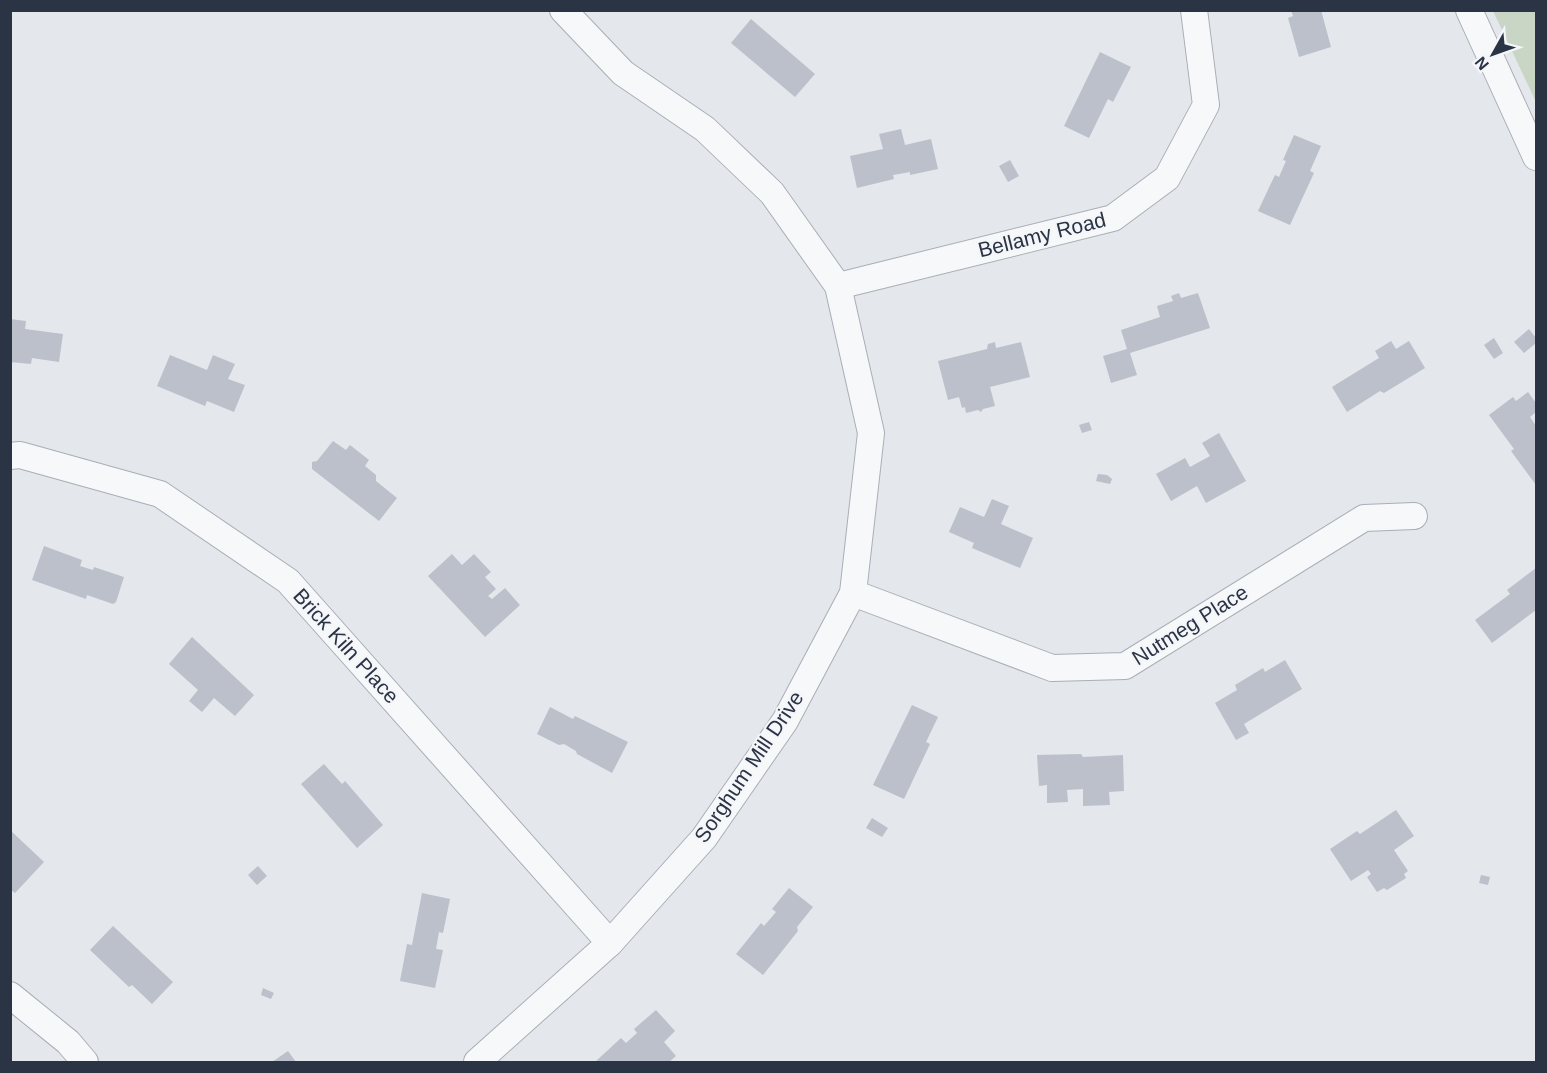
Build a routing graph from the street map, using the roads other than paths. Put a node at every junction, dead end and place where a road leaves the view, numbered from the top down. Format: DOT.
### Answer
graph roads {
  1 [pos="563,10"];
  2 [pos="1194,10"];
  3 [pos="1469,10"];
  4 [pos="1536,157"];
  5 [pos="838,286"];
  6 [pos="10,456"];
  7 [pos="1414,516"];
  8 [pos="853,592"];
  9 [pos="610,943"];
  10 [pos="10,994"];
  11 [pos="85,1062"];
  12 [pos="477,1062"];
  1 -- 5 [label="street, Sorghum Mill Drive"];
  2 -- 5 [label="street, Bellamy Road"];
  3 -- 4 [label="street"];
  5 -- 8 [label="street, Sorghum Mill Drive"];
  6 -- 9 [label="street, Brick Kiln Place"];
  7 -- 8 [label="street, Nutmeg Place"];
  8 -- 9 [label="street, Sorghum Mill Drive"];
  9 -- 12 [label="street, Sorghum Mill Drive"];
  10 -- 11 [label="street"];
}
